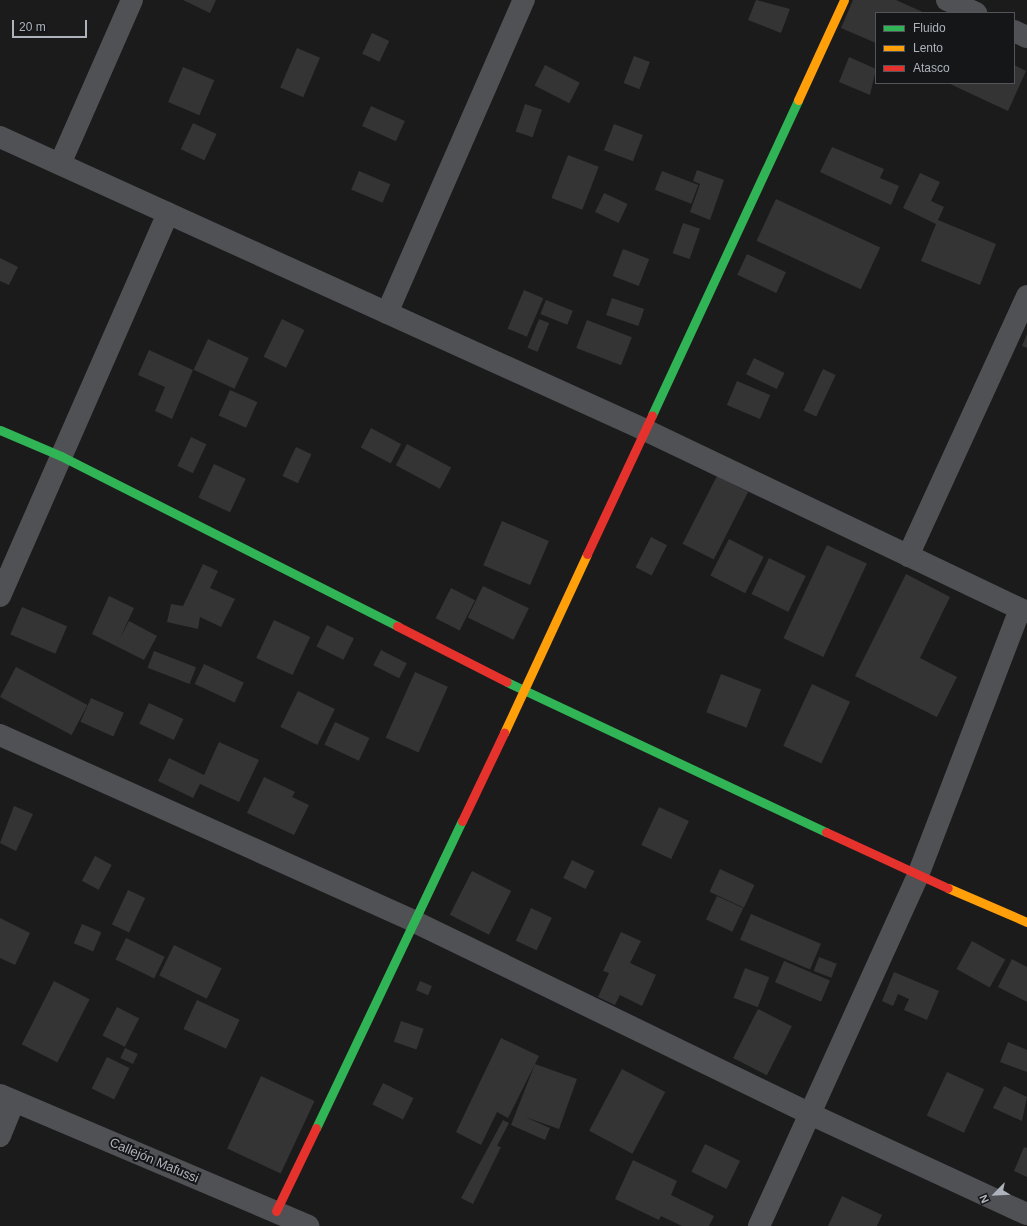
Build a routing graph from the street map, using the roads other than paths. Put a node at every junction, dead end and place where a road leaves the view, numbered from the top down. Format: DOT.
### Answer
graph roads {
  1 [pos="132,0"];
  2 [pos="524,0"];
  3 [pos="844,0"];
  4 [pos="947,0"];
  5 [pos="974,12"];
  6 [pos="1015,31"];
  7 [pos="1027,37"];
  8 [pos="0,137"];
  9 [pos="60,164"];
  10 [pos="168,213"];
  11 [pos="1027,296"];
  12 [pos="387,313"];
  13 [pos="643,429"];
  14 [pos="0,430"];
  15 [pos="61,456"];
  16 [pos="908,556"];
  17 [pos="0,596"];
  18 [pos="1023,610"];
  19 [pos="524,691"];
  20 [pos="0,735"];
  21 [pos="918,875"];
  22 [pos="413,921"];
  23 [pos="1027,922"];
  24 [pos="7,1099"];
  25 [pos="808,1113"];
  26 [pos="0,1136"];
  27 [pos="276,1212"];
  28 [pos="1027,1214"];
  29 [pos="308,1226"];
  30 [pos="759,1226"];
  1 -- 9 [label="street"];
  2 -- 12 [label="street"];
  3 -- 13 [label="street"];
  4 -- 5 [label="street"];
  6 -- 7 [label="street"];
  8 -- 9 [label="street"];
  9 -- 10 [label="street"];
  10 -- 12 [label="street"];
  10 -- 15 [label="street"];
  11 -- 16 [label="street"];
  12 -- 13 [label="street"];
  13 -- 16 [label="street"];
  13 -- 19 [label="street"];
  14 -- 15 [label="street"];
  15 -- 17 [label="street"];
  15 -- 19 [label="street"];
  16 -- 18 [label="street"];
  18 -- 21 [label="street"];
  19 -- 21 [label="street"];
  19 -- 22 [label="street"];
  20 -- 22 [label="street"];
  21 -- 23 [label="street"];
  21 -- 25 [label="street"];
  22 -- 25 [label="street"];
  22 -- 27 [label="street"];
  24 -- 26 [label="street"];
  24 -- 27 [label="street, Callejón Mafussi"];
  25 -- 28 [label="street"];
  25 -- 30 [label="street"];
  27 -- 29 [label="street, Callejón Mafussi"];
}
